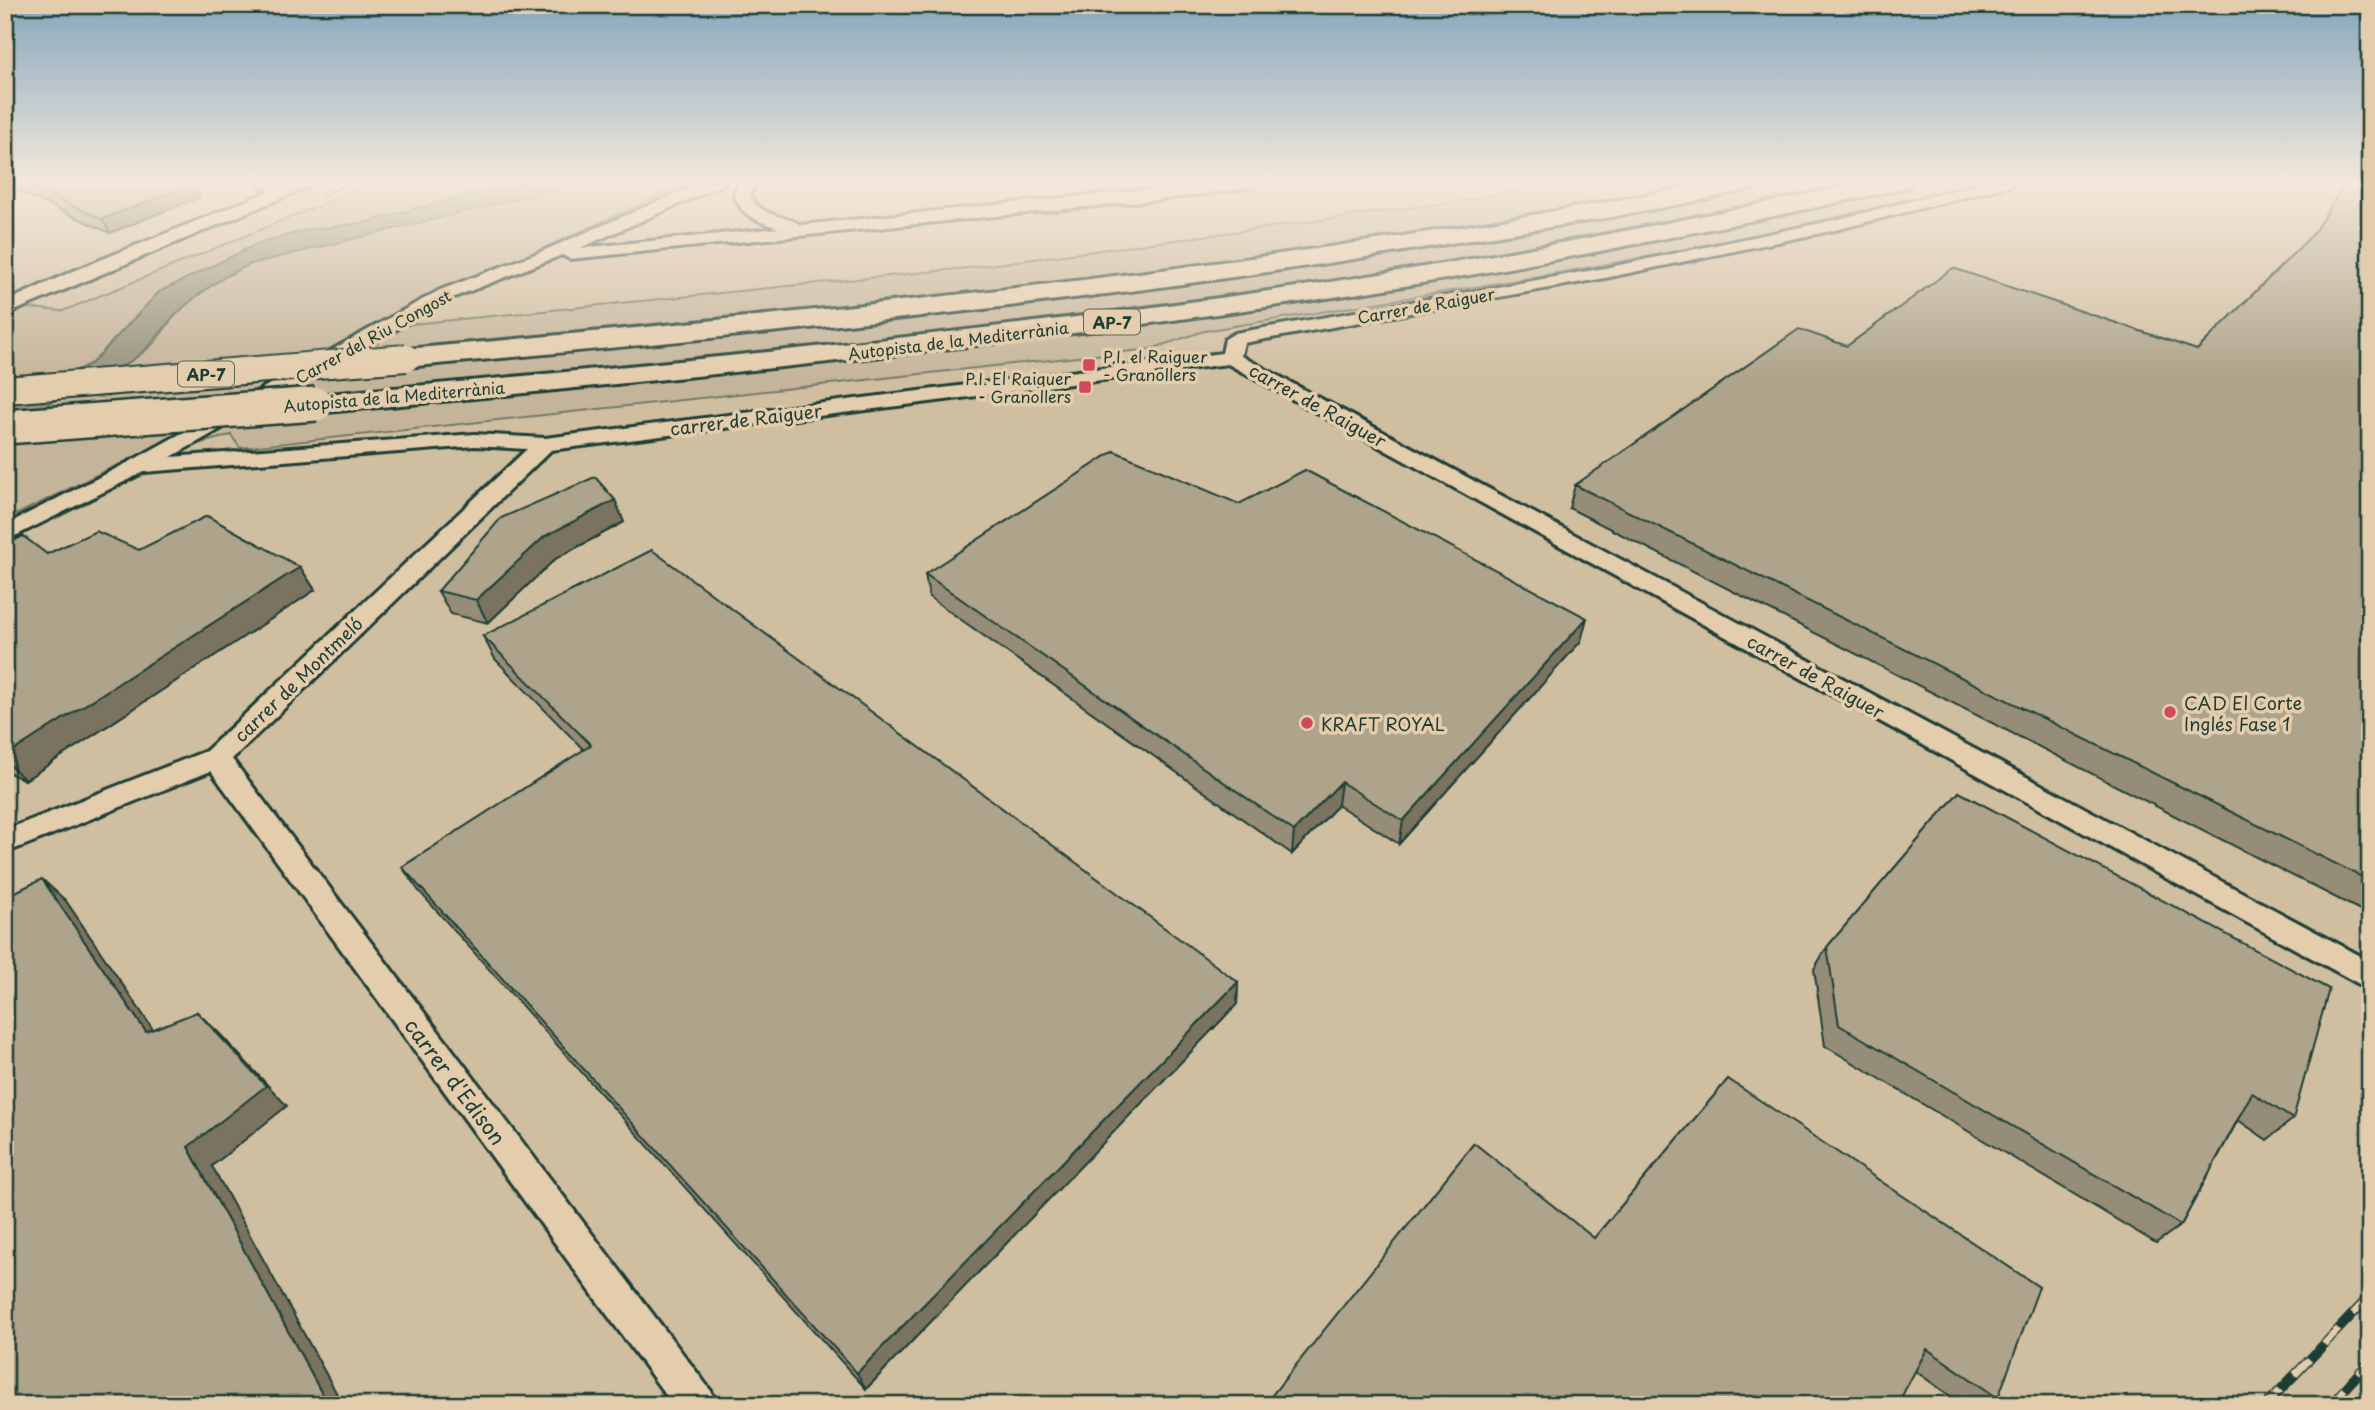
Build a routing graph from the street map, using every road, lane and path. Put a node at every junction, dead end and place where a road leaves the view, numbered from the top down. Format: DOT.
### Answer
graph roads {
  1 [pos="145,248"];
  2 [pos="565,248"];
  3 [pos="633,248"];
  4 [pos="1384,248"];
  5 [pos="1590,248"];
  6 [pos="1726,248"];
  7 [pos="544,257"];
  8 [pos="5,309"];
  9 [pos="1231,358"];
  10 [pos="5,390"];
  11 [pos="5,427"];
  12 [pos="545,444"];
  13 [pos="139,466"];
  14 [pos="5,534"];
  15 [pos="216,758"];
  16 [pos="5,842"];
  17 [pos="2370,977"];
  18 [pos="697,1405"];
  1 -- 8 [label="street"];
  2 -- 7 [label="street, Carrer del Riu Congost"];
  3 -- 7 [label="street"];
  4 -- 10 [label="highway, Autopista de la Mediterrània / AP-7, bridge"];
  5 -- 11 [label="highway, Autopista de la Mediterrània / AP-7, bridge"];
  6 -- 9 [label="street, Carrer de Raiguer"];
  7 -- 13 [label="street, Carrer del Riu Congost"];
  9 -- 12 [label="street, carrer de Raiguer"];
  9 -- 17 [label="street, carrer de Raiguer"];
  12 -- 13 [label="street, carrer de Raiguer"];
  12 -- 15 [label="street, carrer de Montmeló"];
  13 -- 14 [label="street, Carrer del Riu Congost"];
  15 -- 16 [label="street, carrer de Montmeló"];
  15 -- 18 [label="street, carrer d'Edison"];
}
